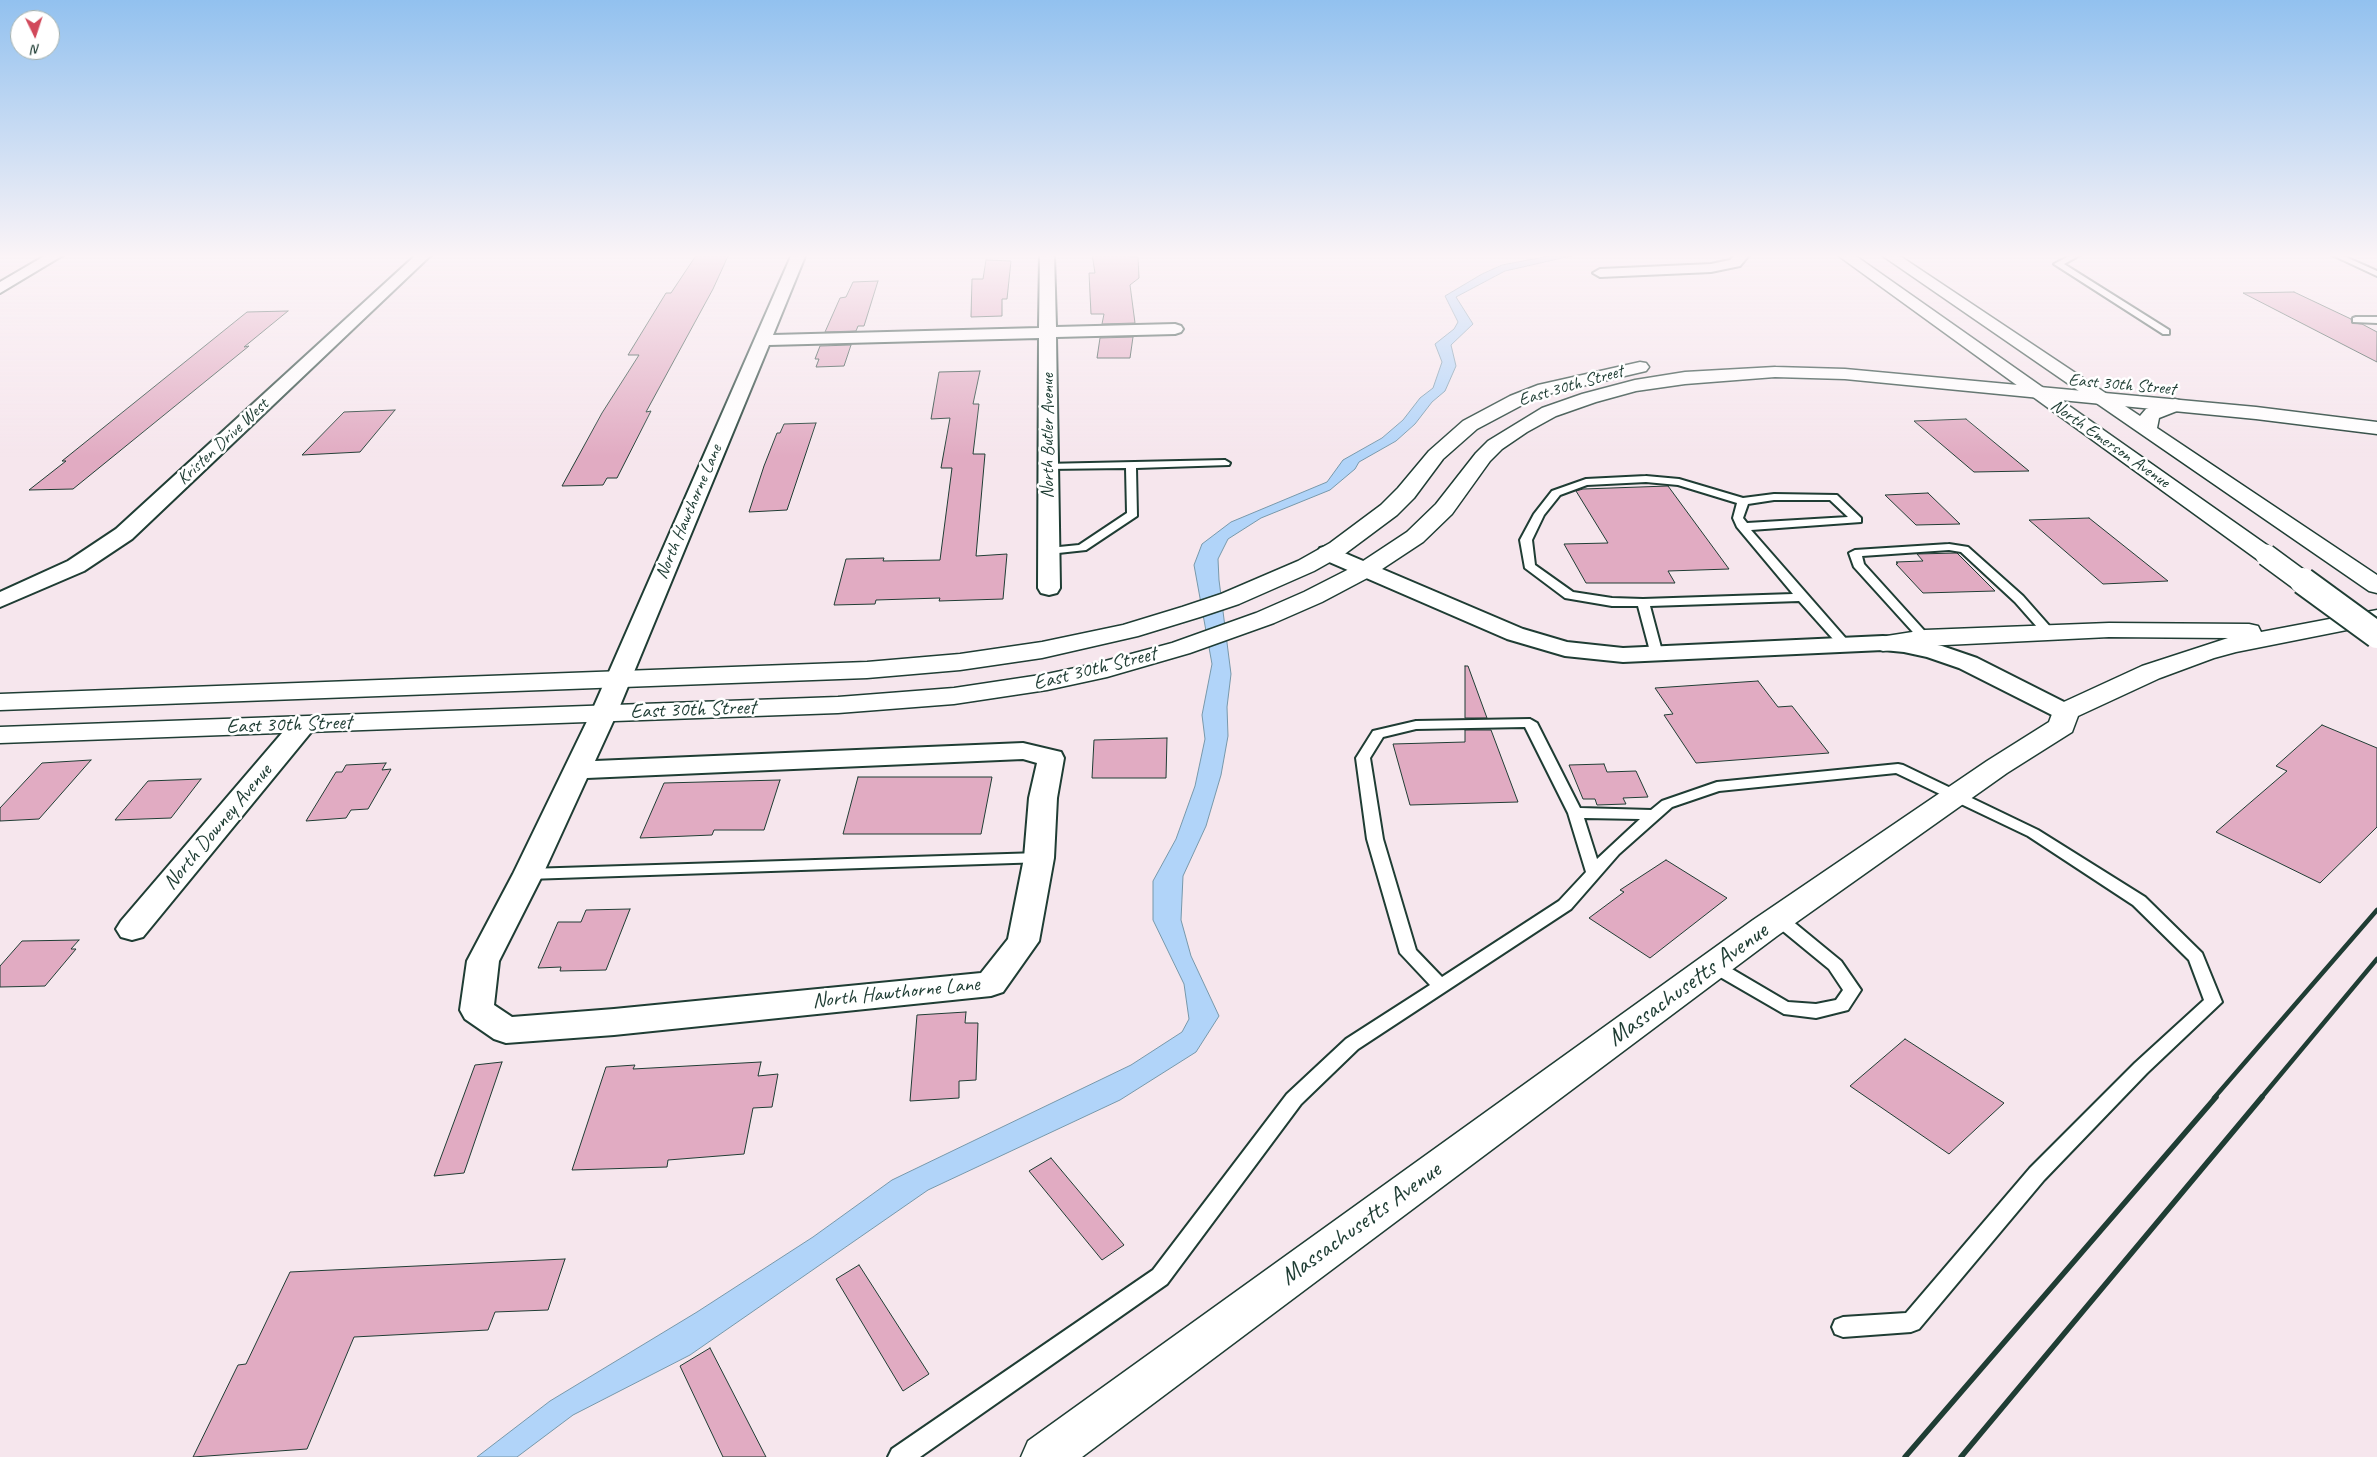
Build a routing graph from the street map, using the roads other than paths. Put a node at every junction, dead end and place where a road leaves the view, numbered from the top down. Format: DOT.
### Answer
graph roads {
  1 [pos="352,322"];
  2 [pos="771,322"];
  3 [pos="1047,322"];
  4 [pos="1939,322"];
  5 [pos="1988,322"];
  6 [pos="2150,322"];
  7 [pos="1175,328"];
  8 [pos="2166,332"];
  9 [pos="1047,334"];
  10 [pos="763,340"];
  11 [pos="2013,375"];
  12 [pos="2074,381"];
  13 [pos="2036,392"];
  14 [pos="2099,398"];
  15 [pos="2175,405"];
  16 [pos="2377,413"];
  17 [pos="2377,428"];
  18 [pos="2147,430"];
  19 [pos="1225,463"];
  20 [pos="1131,465"];
  21 [pos="1048,466"];
  22 [pos="1743,501"];
  23 [pos="1743,527"];
  24 [pos="1049,551"];
  25 [pos="1328,554"];
  26 [pos="1365,570"];
  27 [pos="2377,586"];
  28 [pos="1049,588"];
  29 [pos="1802,597"];
  30 [pos="0,600"];
  31 [pos="1643,602"];
  32 [pos="2377,617"];
  33 [pos="2303,632"];
  34 [pos="2049,633"];
  35 [pos="2377,635"];
  36 [pos="1925,638"];
  37 [pos="1884,643"];
  38 [pos="1845,645"];
  39 [pos="1657,655"];
  40 [pos="617,680"];
  41 [pos="0,702"];
  42 [pos="2065,712"];
  43 [pos="604,713"];
  44 [pos="303,725"];
  45 [pos="0,735"];
  46 [pos="578,770"];
  47 [pos="1955,796"];
  48 [pos="1575,813"];
  49 [pos="1655,815"];
  50 [pos="1039,858"];
  51 [pos="1594,873"];
  52 [pos="528,874"];
  53 [pos="1779,920"];
  54 [pos="132,929"];
  55 [pos="1714,966"];
  56 [pos="1441,986"];
  57 [pos="1843,1327"];
  58 [pos="900,1457"];
  59 [pos="1044,1457"];
  1 -- 30 [label="street, Kristen Drive West"];
  2 -- 10 [label="street, North Hawthorne Lane"];
  3 -- 9 [label="street, North Butler Avenue"];
  4 -- 11 [label="main road, North Emerson Avenue"];
  5 -- 12 [label="main road, North Emerson Avenue"];
  6 -- 8 [label="lane"];
  7 -- 9 [label="street"];
  9 -- 10 [label="street"];
  9 -- 21 [label="street, North Butler Avenue"];
  10 -- 40 [label="street, North Hawthorne Lane"];
  11 -- 12 [label="main road, East 30th Street"];
  11 -- 13 [label="main road, North Emerson Avenue"];
  11 -- 25 [label="main road, East 30th Street"];
  12 -- 14 [label="main road, North Emerson Avenue"];
  12 -- 16 [label="main road, East 30th Street"];
  13 -- 14 [label="main road, East 30th Street"];
  13 -- 26 [label="main road, East 30th Street"];
  13 -- 35 [label="main road, North Emerson Avenue, bridge"];
  14 -- 15 [label="main road, East 30th Street"];
  14 -- 18 [label="main road, North Emerson Avenue"];
  15 -- 17 [label="main road, East 30th Street"];
  15 -- 18 [label="main road"];
  18 -- 27 [label="main road, North Emerson Avenue"];
  19 -- 20 [label="lane"];
  20 -- 21 [label="lane"];
  20 -- 24 [label="lane"];
  21 -- 24 [label="street, North Butler Avenue"];
  22 -- 23 [label="lane"];
  22 -- 23 [label="lane"];
  22 -- 31 [label="lane"];
  23 -- 29 [label="lane"];
  24 -- 28 [label="street, North Butler Avenue"];
  25 -- 26 [label="street"];
  25 -- 40 [label="main road, East 30th Street"];
  26 -- 39 [label="street"];
  26 -- 43 [label="main road, East 30th Street"];
  29 -- 31 [label="lane"];
  29 -- 38 [label="lane"];
  31 -- 39 [label="lane"];
  32 -- 33 [label="main road"];
  33 -- 34 [label="main road"];
  33 -- 42 [label="main road"];
  34 -- 36 [label="main road"];
  34 -- 36 [label="lane"];
  36 -- 37 [label="main road"];
  37 -- 38 [label="street"];
  37 -- 42 [label="street"];
  38 -- 39 [label="street"];
  40 -- 41 [label="main road, East 30th Street"];
  40 -- 43 [label="street, North Hawthorne Lane"];
  42 -- 47 [label="main road, Massachusetts Avenue"];
  43 -- 44 [label="main road, East 30th Street"];
  43 -- 46 [label="street, North Hawthorne Lane"];
  44 -- 45 [label="main road, East 30th Street"];
  44 -- 54 [label="street, North Downey Avenue"];
  46 -- 50 [label="street, North Hawthorne Lane"];
  46 -- 52 [label="street, North Hawthorne Lane"];
  47 -- 49 [label="lane"];
  47 -- 53 [label="main road, Massachusetts Avenue"];
  47 -- 57 [label="lane"];
  48 -- 49 [label="lane"];
  48 -- 51 [label="lane"];
  48 -- 56 [label="lane"];
  49 -- 51 [label="lane"];
  50 -- 52 [label="lane"];
  50 -- 52 [label="street, North Hawthorne Lane"];
  51 -- 56 [label="lane"];
  53 -- 55 [label="main road, Massachusetts Avenue"];
  53 -- 55 [label="lane"];
  55 -- 59 [label="main road, Massachusetts Avenue"];
  56 -- 58 [label="lane"];
}
